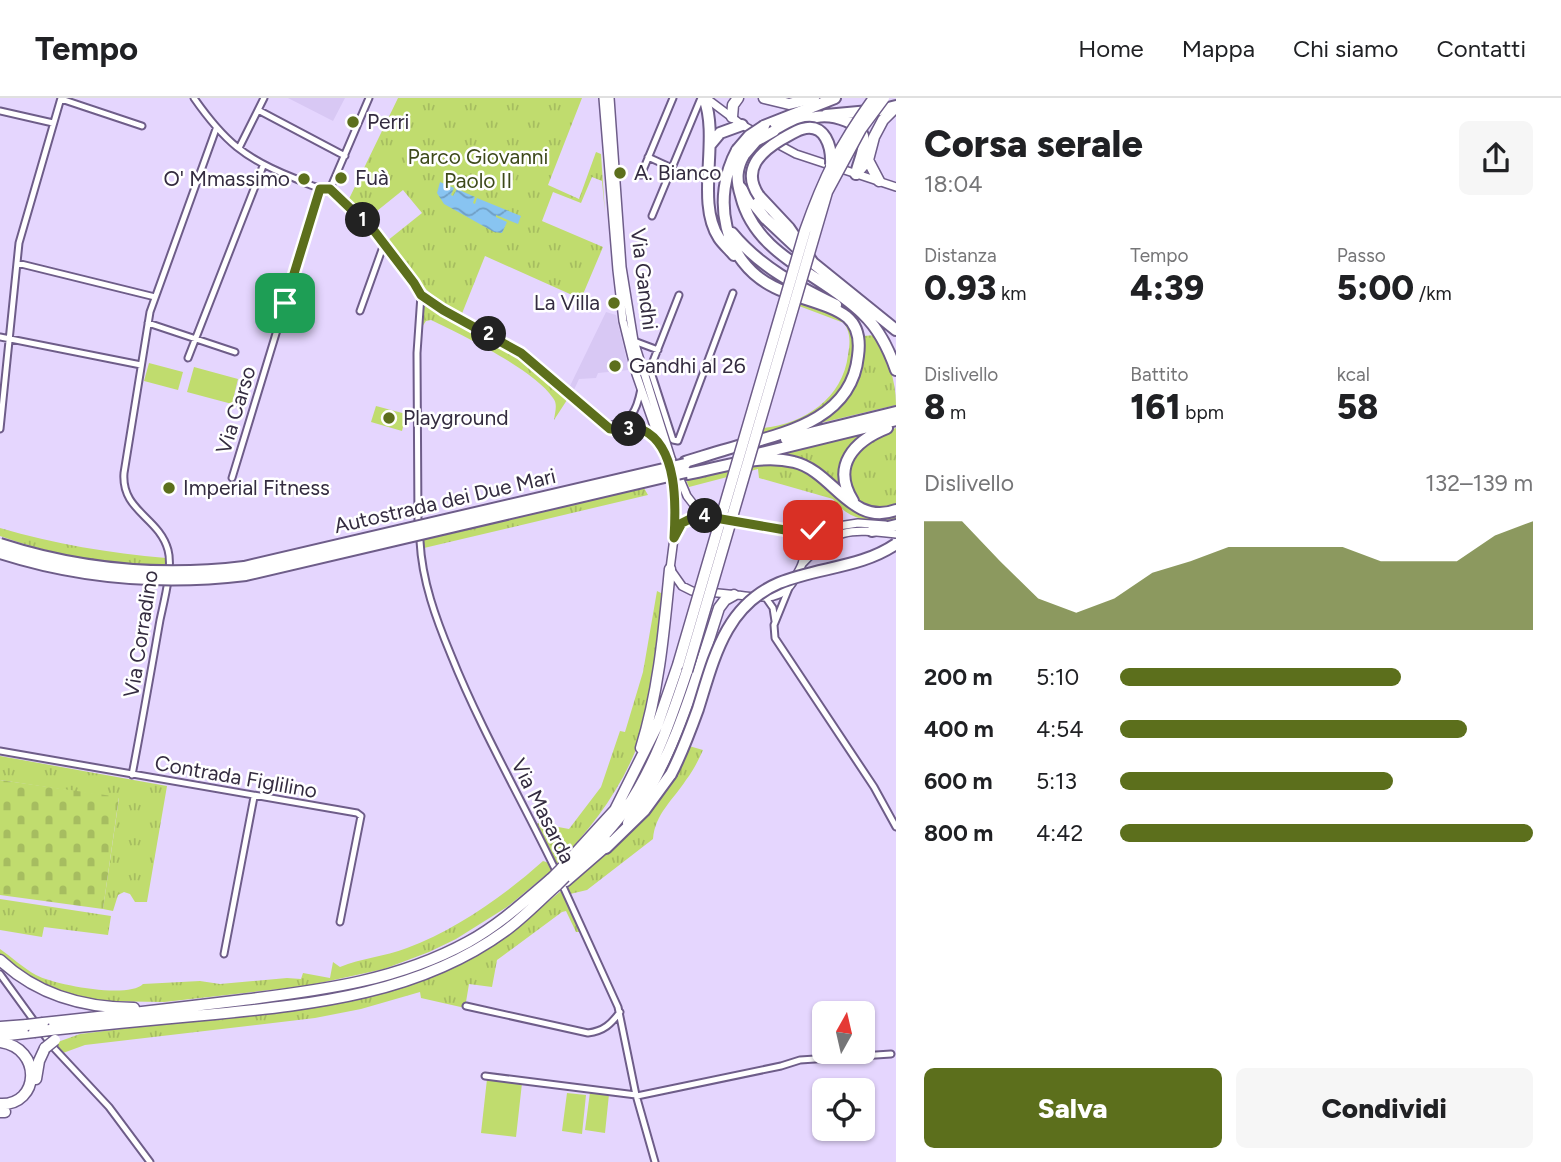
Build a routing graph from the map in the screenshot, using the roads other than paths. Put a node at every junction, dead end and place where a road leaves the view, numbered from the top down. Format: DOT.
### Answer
graph roads {
  1 [pos="61,98"];
  2 [pos="194,98"];
  3 [pos="264,98"];
  4 [pos="369,98"];
  5 [pos="603,98"];
  6 [pos="610,98"];
  7 [pos="673,98"];
  8 [pos="704,98"];
  9 [pos="738,98"];
  10 [pos="764,98"];
  11 [pos="814,98"];
  12 [pos="835,98"];
  13 [pos="874,98"];
  14 [pos="884,98"];
  15 [pos="896,106"];
  16 [pos="258,110"];
  17 [pos="0,111"];
  18 [pos="820,116"];
  19 [pos="732,117"];
  20 [pos="53,123"];
  21 [pos="742,125"];
  22 [pos="142,126"];
  23 [pos="769,128"];
  24 [pos="216,129"];
  25 [pos="239,148"];
  26 [pos="709,148"];
  27 [pos="741,152"];
  28 [pos="865,155"];
  29 [pos="345,156"];
  30 [pos="648,158"];
  31 [pos="825,163"];
  32 [pos="263,166"];
  33 [pos="672,168"];
  34 [pos="856,174"];
  35 [pos="641,175"];
  36 [pos="878,181"];
  37 [pos="737,184"];
  38 [pos="896,187"];
  39 [pos="320,189"];
  40 [pos="330,189"];
  41 [pos="652,216"];
  42 [pos="725,224"];
  43 [pos="384,244"];
  44 [pos="17,263"];
  45 [pos="741,263"];
  46 [pos="813,263"];
  47 [pos="733,293"];
  48 [pos="421,295"];
  49 [pos="679,295"];
  50 [pos="155,297"];
  51 [pos="360,311"];
  52 [pos="148,324"];
  53 [pos="872,325"];
  54 [pos="896,330"];
  55 [pos="0,337"];
  56 [pos="10,338"];
  57 [pos="197,339"];
  58 [pos="634,341"];
  59 [pos="658,350"];
  60 [pos="235,352"];
  61 [pos="188,358"];
  62 [pos="141,365"];
  63 [pos="896,370"];
  64 [pos="641,389"];
  65 [pos="896,412"];
  66 [pos="896,423"];
  67 [pos="607,426"];
  68 [pos="0,429"];
  69 [pos="662,447"];
  70 [pos="686,468"];
  71 [pos="232,478"];
  72 [pos="863,510"];
  73 [pos="896,510"];
  74 [pos="713,517"];
  75 [pos="418,522"];
  76 [pos="895,528"];
  77 [pos="785,530"];
  78 [pos="872,531"];
  79 [pos="674,538"];
  80 [pos="420,541"];
  81 [pos="0,544"];
  82 [pos="896,544"];
  83 [pos="0,552"];
  84 [pos="802,565"];
  85 [pos="670,569"];
  86 [pos="789,588"];
  87 [pos="734,595"];
  88 [pos="766,598"];
  89 [pos="775,621"];
  90 [pos="682,668"];
  91 [pos="0,751"];
  92 [pos="132,775"];
  93 [pos="631,780"];
  94 [pos="254,797"];
  95 [pos="896,827"];
  96 [pos="606,848"];
  97 [pos="560,880"];
  98 [pos="340,922"];
  99 [pos="224,954"];
  100 [pos="0,960"];
  101 [pos="0,974"];
  102 [pos="466,1006"];
  103 [pos="170,1009"];
  104 [pos="620,1012"];
  105 [pos="0,1026"];
  106 [pos="30,1028"];
  107 [pos="49,1031"];
  108 [pos="0,1036"];
  109 [pos="0,1042"];
  110 [pos="891,1054"];
  111 [pos="485,1076"];
  112 [pos="637,1096"];
  113 [pos="1,1110"];
  114 [pos="150,1162"];
  115 [pos="655,1162"];
  1 -- 20 [label="street"];
  1 -- 22 [label="street"];
  2 -- 24 [label="street"];
  3 -- 16 [label="street"];
  4 -- 29 [label="street"];
  5 -- 64 [label="street, Via Gandhi"];
  6 -- 58 [label="street, Via Gandhi"];
  7 -- 30 [label="street"];
  8 -- 19 [label="street"];
  8 -- 26 [label="highway"];
  8 -- 33 [label="street"];
  9 -- 19 [label="highway"];
  10 -- 11 [label="highway"];
  12 -- 23 [label="highway"];
  13 -- 31 [label="highway, bridge"];
  14 -- 90 [label="highway, bridge"];
  15 -- 18 [label="highway"];
  15 -- 28 [label="highway"];
  16 -- 25 [label="street"];
  16 -- 29 [label="street"];
  17 -- 20 [label="street"];
  18 -- 23 [label="highway"];
  18 -- 28 [label="highway"];
  19 -- 21 [label="street"];
  20 -- 44 [label="street"];
  21 -- 26 [label="highway"];
  21 -- 31 [label="street"];
  23 -- 27 [label="highway, bridge"];
  24 -- 25 [label="street"];
  24 -- 50 [label="street, Via Corradino"];
  25 -- 32 [label="street"];
  26 -- 45 [label="highway"];
  27 -- 37 [label="highway"];
  27 -- 42 [label="highway"];
  28 -- 31 [label="highway"];
  28 -- 34 [label="highway"];
  28 -- 36 [label="highway"];
  29 -- 40 [label="street"];
  30 -- 33 [label="street"];
  30 -- 35 [label="street"];
  31 -- 34 [label="street"];
  31 -- 46 [label="highway, bridge"];
  31 -- 90 [label="highway, bridge"];
  32 -- 39 [label="street"];
  32 -- 57 [label="street"];
  33 -- 41 [label="street"];
  34 -- 36 [label="street"];
  36 -- 38 [label="street"];
  37 -- 46 [label="highway"];
  37 -- 53 [label="highway"];
  39 -- 40 [label="street"];
  39 -- 71 [label="street, Via Carso"];
  40 -- 43 [label="street"];
  42 -- 45 [label="highway"];
  42 -- 53 [label="highway"];
  43 -- 48 [label="street"];
  43 -- 51 [label="street"];
  44 -- 50 [label="street"];
  44 -- 56 [label="street"];
  45 -- 70 [label="highway"];
  46 -- 54 [label="highway"];
  47 -- 59 [label="street"];
  48 -- 67 [label="street"];
  48 -- 75 [label="street"];
  49 -- 59 [label="street"];
  50 -- 52 [label="street, Via Corradino"];
  52 -- 57 [label="street"];
  52 -- 62 [label="street, Via Corradino"];
  53 -- 63 [label="highway"];
  55 -- 56 [label="street"];
  56 -- 62 [label="street"];
  56 -- 68 [label="street"];
  57 -- 60 [label="street"];
  57 -- 61 [label="street"];
  58 -- 59 [label="street"];
  58 -- 74 [label="street, Via Gandhi"];
  62 -- 92 [label="street, Via Corradino"];
  64 -- 67 [label="street"];
  64 -- 69 [label="street, Via Gandhi"];
  65 -- 70 [label="highway, Autostrada dei Due Mari"];
  66 -- 70 [label="highway, Autostrada dei Due Mari"];
  66 -- 72 [label="highway"];
  67 -- 69 [label="street"];
  69 -- 79 [label="street, Via Gandhi"];
  70 -- 72 [label="highway"];
  70 -- 81 [label="highway, Autostrada dei Due Mari, bridge"];
  70 -- 83 [label="highway, Autostrada dei Due Mari, bridge"];
  72 -- 73 [label="highway"];
  74 -- 77 [label="street"];
  74 -- 79 [label="street"];
  76 -- 77 [label="street"];
  76 -- 78 [label="highway"];
  77 -- 84 [label="street"];
  78 -- 84 [label="street"];
  79 -- 85 [label="street, Via Gandhi"];
  80 -- 104 [label="street, Via Masarda"];
  82 -- 96 [label="highway, bridge"];
  84 -- 86 [label="street"];
  85 -- 87 [label="street"];
  85 -- 93 [label="highway"];
  86 -- 88 [label="street"];
  86 -- 89 [label="street"];
  87 -- 88 [label="street"];
  87 -- 96 [label="highway"];
  88 -- 89 [label="street"];
  89 -- 95 [label="street"];
  90 -- 93 [label="highway"];
  90 -- 97 [label="highway"];
  91 -- 92 [label="street, Contrada Figlilino"];
  92 -- 94 [label="street, Contrada Figlilino"];
  93 -- 97 [label="highway"];
  94 -- 98 [label="street, Contrada Figlilino"];
  94 -- 99 [label="street"];
  96 -- 97 [label="highway"];
  97 -- 103 [label="highway"];
  97 -- 107 [label="highway"];
  100 -- 103 [label="highway"];
  101 -- 114 [label="street"];
  102 -- 104 [label="street"];
  103 -- 107 [label="highway"];
  104 -- 112 [label="street, Via Masarda"];
  105 -- 106 [label="highway"];
  106 -- 107 [label="highway, bridge"];
  106 -- 108 [label="highway"];
  107 -- 113 [label="highway, bridge"];
  109 -- 113 [label="highway"];
  110 -- 112 [label="street"];
  111 -- 112 [label="street"];
  112 -- 115 [label="street, Via Masarda"];
}
